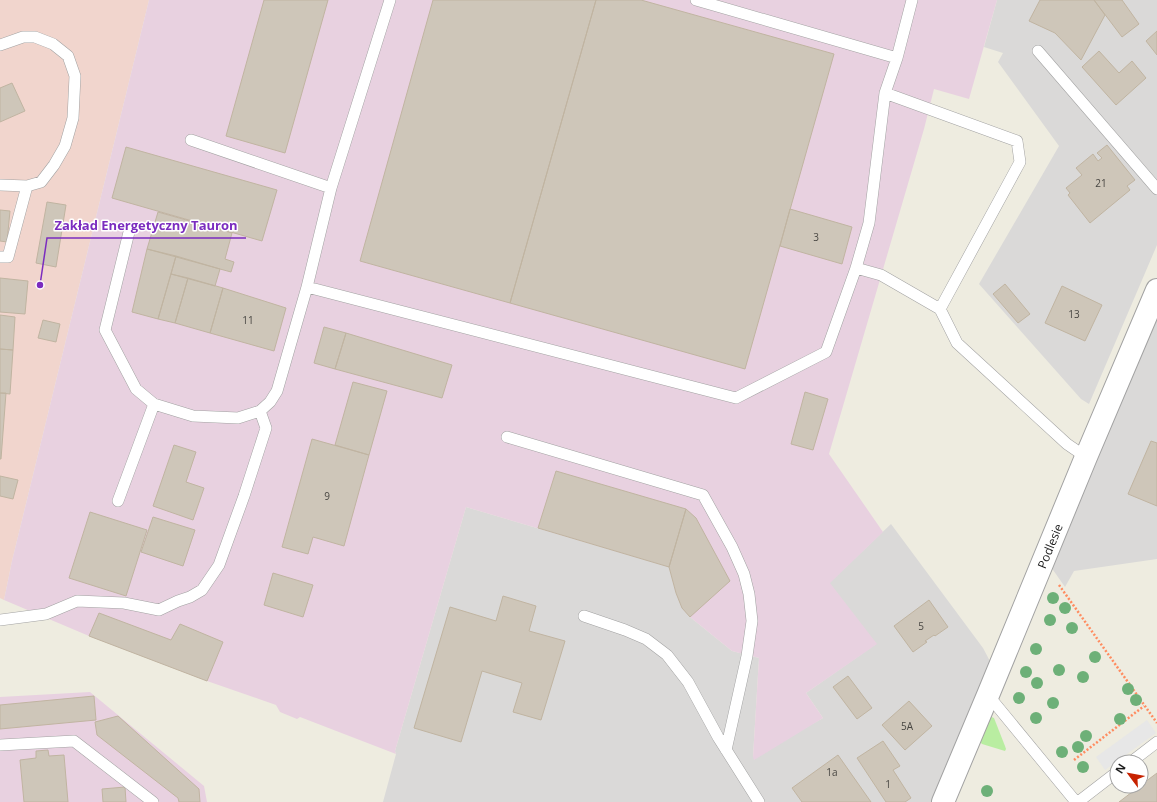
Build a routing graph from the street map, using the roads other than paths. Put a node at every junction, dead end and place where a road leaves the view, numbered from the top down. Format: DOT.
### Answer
graph roads {
  1 [pos="390,0"];
  2 [pos="696,0"];
  3 [pos="912,0"];
  4 [pos="0,45"];
  5 [pos="1038,52"];
  6 [pos="897,58"];
  7 [pos="885,93"];
  8 [pos="191,140"];
  9 [pos="0,185"];
  10 [pos="27,186"];
  11 [pos="331,188"];
  12 [pos="1157,189"];
  13 [pos="130,228"];
  14 [pos="0,257"];
  15 [pos="856,268"];
  16 [pos="307,287"];
  17 [pos="1157,290"];
  18 [pos="940,309"];
  19 [pos="154,404"];
  20 [pos="260,411"];
  21 [pos="507,437"];
  22 [pos="1086,457"];
  23 [pos="118,501"];
  24 [pos="584,616"];
  25 [pos="0,620"];
  26 [pos="988,695"];
  27 [pos="1157,742"];
  28 [pos="0,745"];
  29 [pos="726,750"];
  30 [pos="1141,754"];
  31 [pos="1109,778"];
  32 [pos="153,802"];
  33 [pos="759,802"];
  34 [pos="943,802"];
  35 [pos="1077,802"];
  1 -- 11 [label="lane"];
  2 -- 6 [label="lane"];
  3 -- 6 [label="lane"];
  4 -- 10 [label="lane"];
  5 -- 12 [label="lane"];
  6 -- 7 [label="lane"];
  7 -- 15 [label="lane"];
  7 -- 18 [label="lane"];
  8 -- 11 [label="lane"];
  9 -- 10 [label="lane"];
  10 -- 14 [label="lane"];
  11 -- 16 [label="lane"];
  13 -- 19 [label="lane"];
  15 -- 16 [label="lane"];
  15 -- 18 [label="lane"];
  16 -- 20 [label="lane"];
  17 -- 22 [label="street, Podlesie"];
  18 -- 22 [label="lane"];
  19 -- 20 [label="lane"];
  19 -- 23 [label="lane"];
  20 -- 25 [label="lane"];
  21 -- 29 [label="lane"];
  22 -- 26 [label="street, Podlesie"];
  24 -- 29 [label="lane"];
  26 -- 34 [label="street, Podlesie"];
  26 -- 35 [label="lane"];
  27 -- 30 [label="lane"];
  28 -- 32 [label="lane"];
  29 -- 33 [label="lane"];
  31 -- 35 [label="lane"];
}
